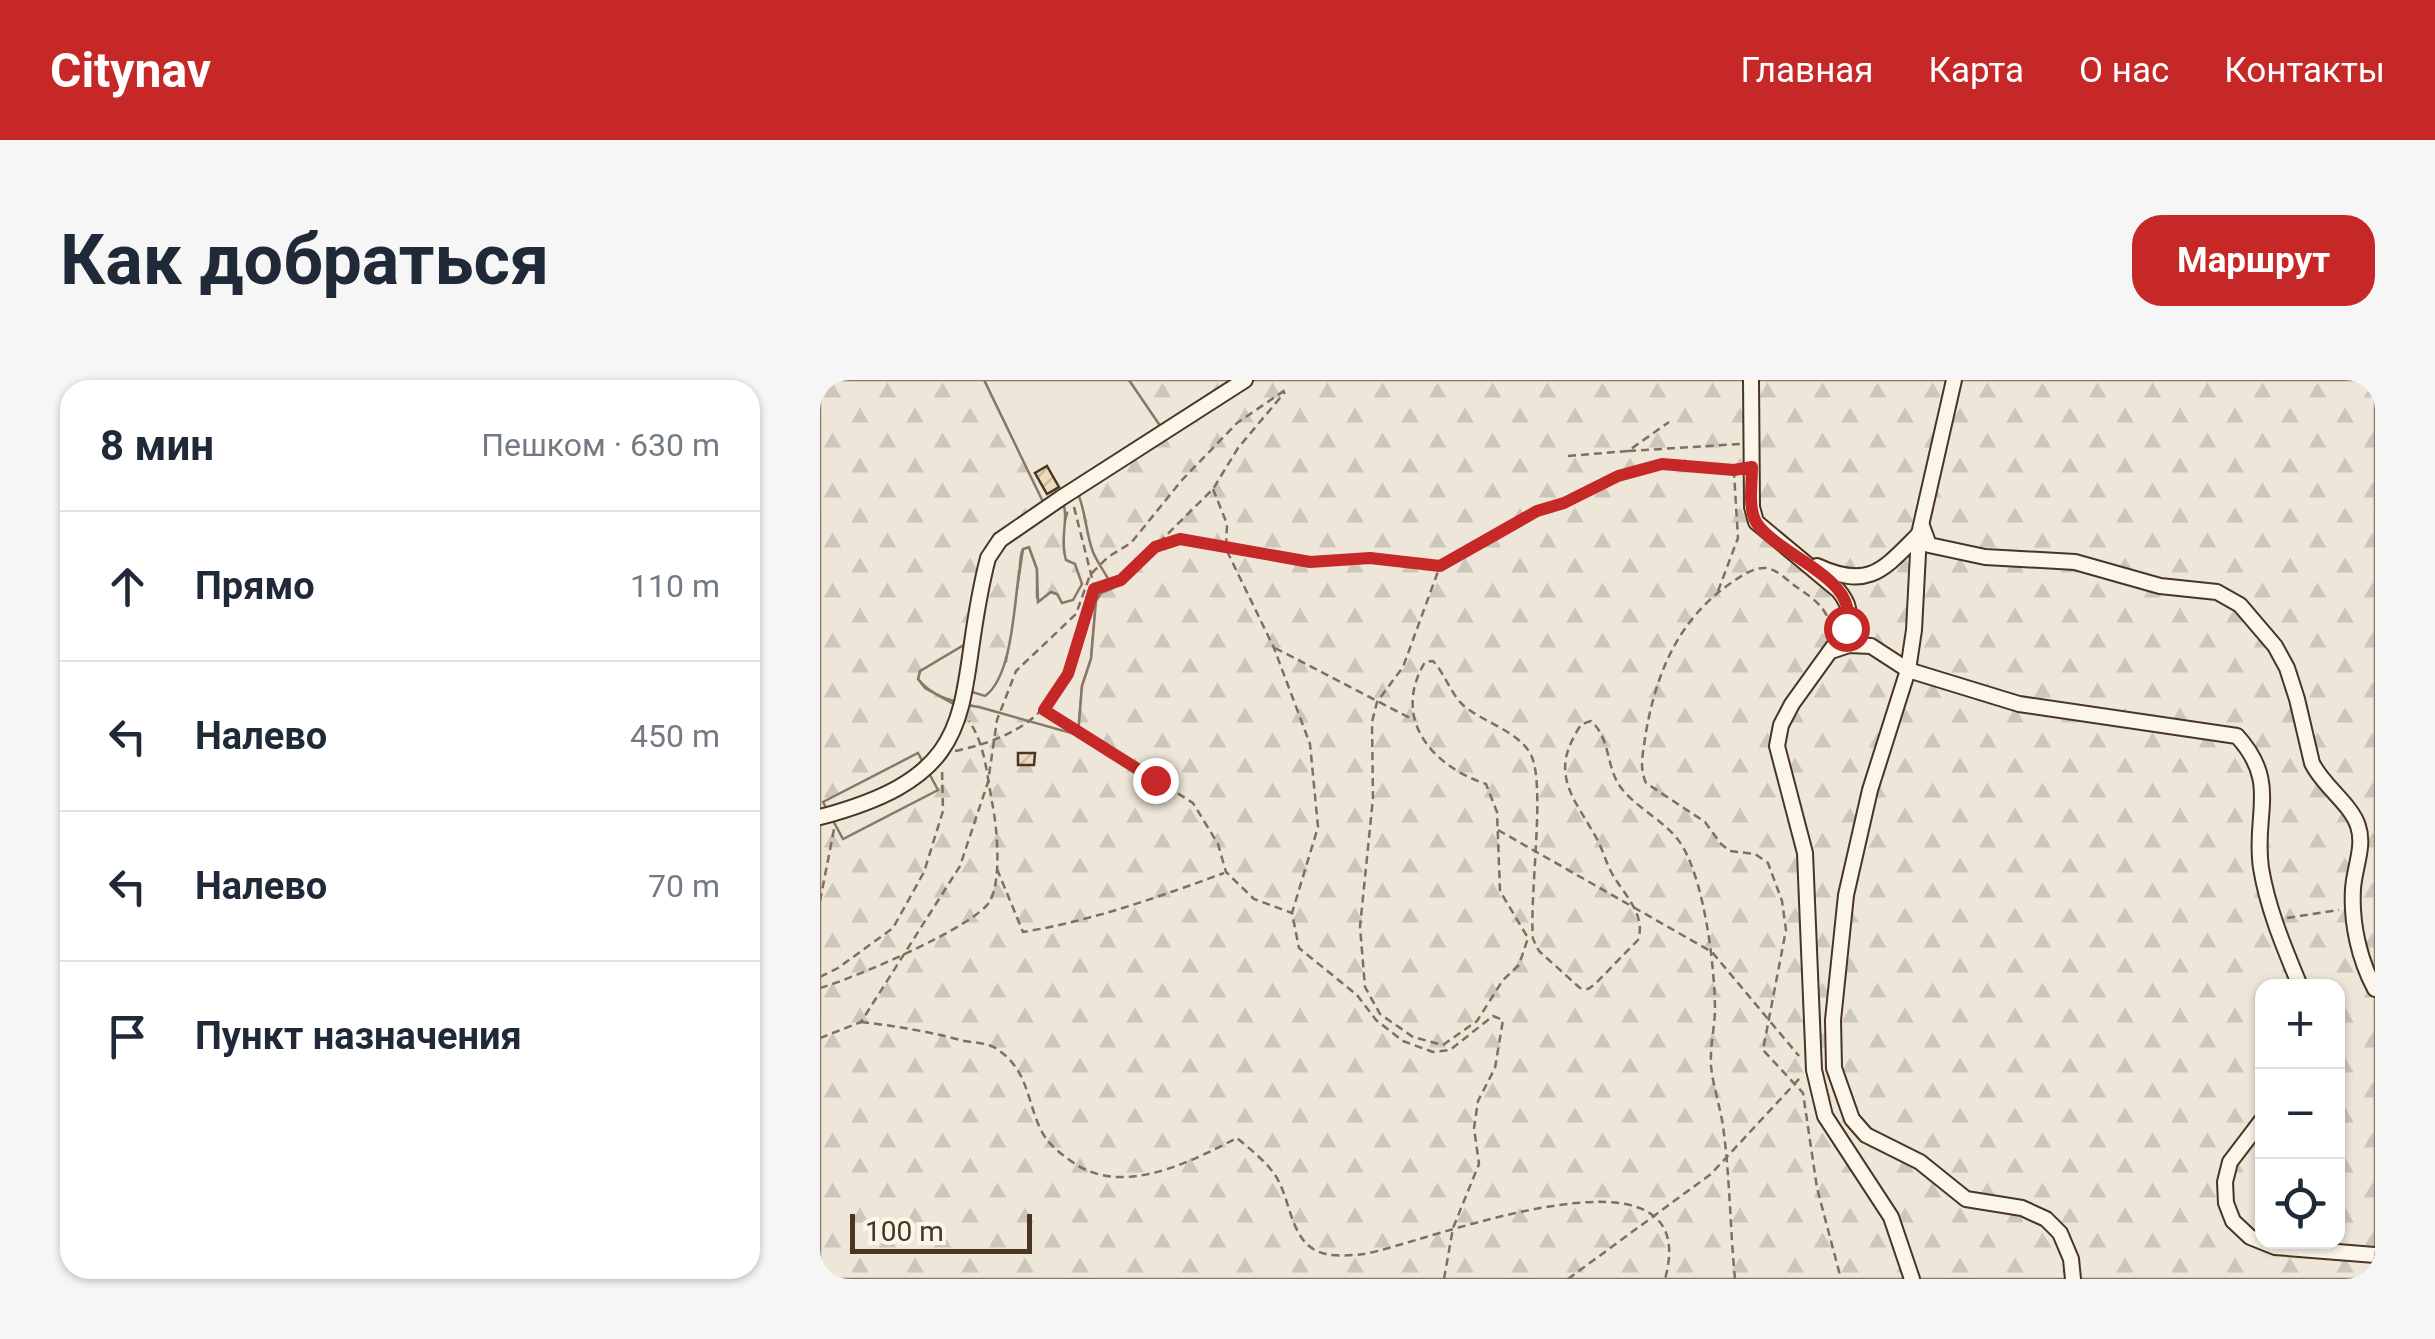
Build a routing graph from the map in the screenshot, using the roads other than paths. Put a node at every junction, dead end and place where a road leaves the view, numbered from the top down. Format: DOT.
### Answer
graph roads {
  1 [pos="1246,380"];
  2 [pos="1752,380"];
  3 [pos="1954,380"];
  4 [pos="1920,529"];
  5 [pos="1803,559"];
  6 [pos="1830,651"];
  7 [pos="1908,670"];
  8 [pos="820,817"];
  9 [pos="2297,979"];
  10 [pos="2375,989"];
  11 [pos="2255,1129"];
  12 [pos="2375,1254"];
  13 [pos="1912,1279"];
  14 [pos="2073,1279"];
  1 -- 8 [label="street"];
  2 -- 5 [label="street"];
  3 -- 4 [label="street"];
  4 -- 5 [label="street"];
  4 -- 7 [label="street"];
  4 -- 10 [label="street"];
  5 -- 6 [label="street"];
  6 -- 7 [label="street"];
  6 -- 13 [label="street"];
  7 -- 9 [label="street"];
  7 -- 14 [label="street"];
  11 -- 12 [label="street"];
}
